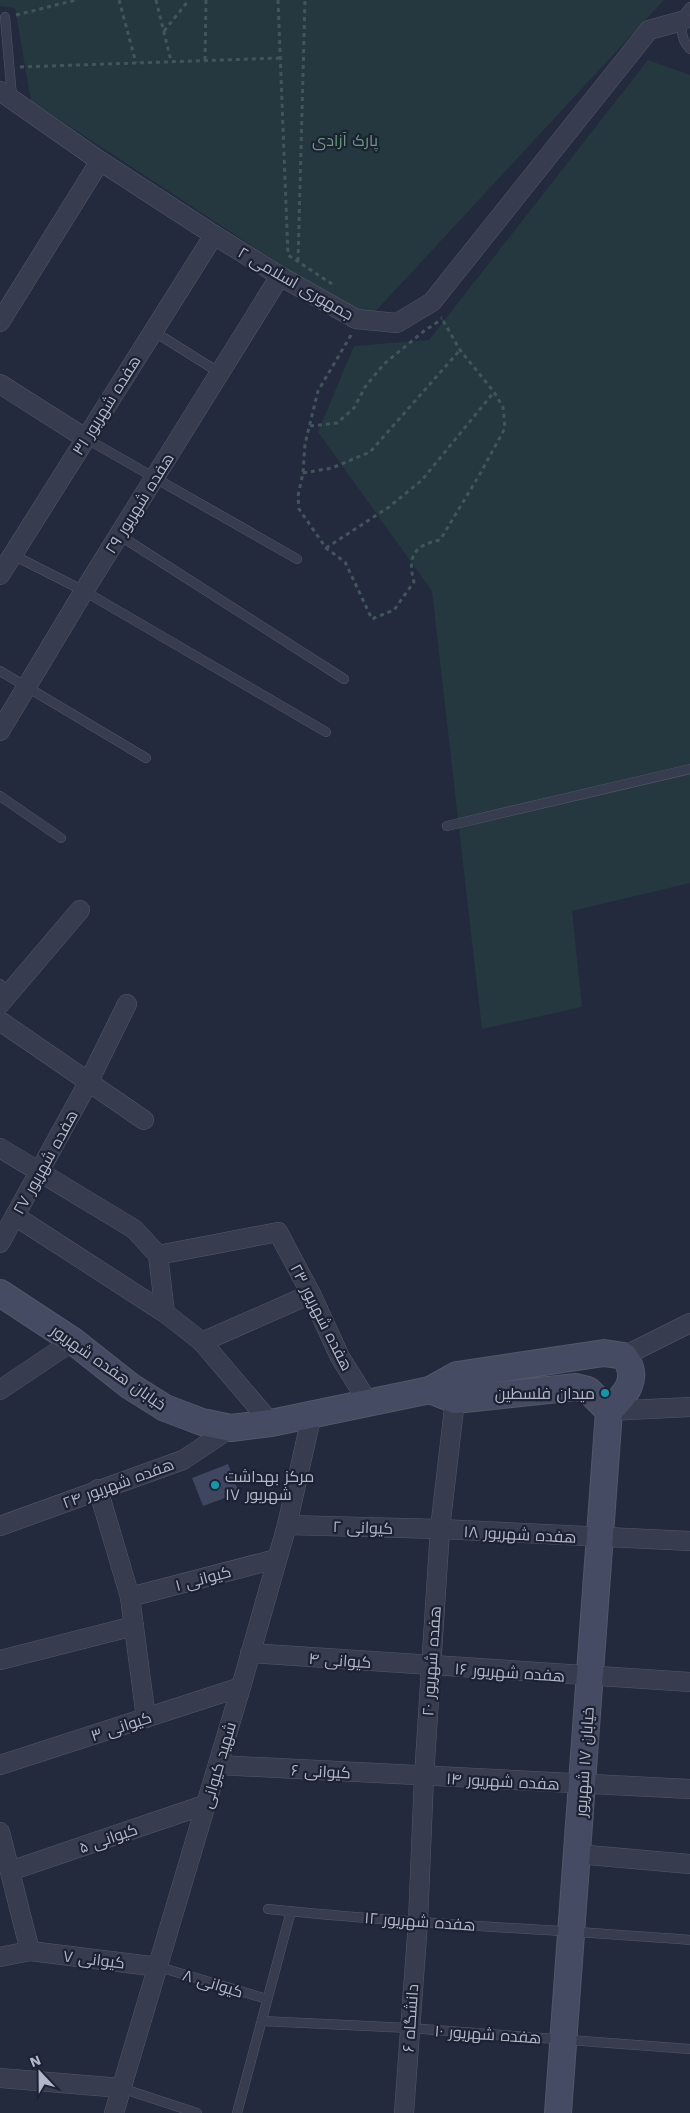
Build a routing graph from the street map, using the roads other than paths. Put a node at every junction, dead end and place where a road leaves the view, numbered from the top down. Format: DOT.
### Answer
graph roads {
  1 [pos="686,14"];
  2 [pos="5,17"];
  3 [pos="690,49"];
  4 [pos="6,96"];
  5 [pos="100,161"];
  6 [pos="214,235"];
  7 [pos="280,276"];
  8 [pos="0,322"];
  9 [pos="153,331"];
  10 [pos="220,373"];
  11 [pos="0,384"];
  12 [pos="85,438"];
  13 [pos="155,478"];
  14 [pos="119,535"];
  15 [pos="13,555"];
  16 [pos="297,559"];
  17 [pos="0,575"];
  18 [pos="84,591"];
  19 [pos="0,671"];
  20 [pos="344,679"];
  21 [pos="27,686"];
  22 [pos="0,731"];
  23 [pos="326,732"];
  24 [pos="146,758"];
  25 [pos="690,769"];
  26 [pos="0,796"];
  27 [pos="446,826"];
  28 [pos="61,838"];
  29 [pos="80,910"];
  30 [pos="3,994"];
  31 [pos="126,1004"];
  32 [pos="0,1020"];
  33 [pos="89,1081"];
  34 [pos="144,1120"];
  35 [pos="0,1148"];
  36 [pos="39,1172"];
  37 [pos="15,1216"];
  38 [pos="0,1243"];
  39 [pos="158,1255"];
  40 [pos="0,1293"];
  41 [pos="311,1294"];
  42 [pos="165,1313"];
  43 [pos="690,1323"];
  44 [pos="73,1341"];
  45 [pos="202,1342"];
  46 [pos="624,1356"];
  47 [pos="0,1390"];
  48 [pos="430,1390"];
  49 [pos="455,1400"];
  50 [pos="368,1402"];
  51 [pos="690,1407"];
  52 [pos="608,1411"];
  53 [pos="312,1414"];
  54 [pos="271,1424"];
  55 [pos="230,1428"];
  56 [pos="98,1490"];
  57 [pos="286,1525"];
  58 [pos="0,1526"];
  59 [pos="440,1530"];
  60 [pos="600,1538"];
  61 [pos="690,1541"];
  62 [pos="276,1558"];
  63 [pos="130,1597"];
  64 [pos="134,1626"];
  65 [pos="250,1653"];
  66 [pos="0,1660"];
  67 [pos="431,1666"];
  68 [pos="590,1677"];
  69 [pos="690,1682"];
  70 [pos="241,1687"];
  71 [pos="146,1718"];
  72 [pos="0,1765"];
  73 [pos="218,1765"];
  74 [pos="424,1777"];
  75 [pos="582,1784"];
  76 [pos="690,1789"];
  77 [pos="207,1804"];
  78 [pos="0,1832"];
  79 [pos="577,1854"];
  80 [pos="690,1864"];
  81 [pos="10,1871"];
  82 [pos="268,1908"];
  83 [pos="291,1911"];
  84 [pos="418,1922"];
  85 [pos="572,1930"];
  86 [pos="690,1940"];
  87 [pos="30,1951"];
  88 [pos="0,1958"];
  89 [pos="159,1967"];
  90 [pos="267,1999"];
  91 [pos="262,2021"];
  92 [pos="409,2028"];
  93 [pos="564,2039"];
  94 [pos="690,2049"];
  95 [pos="0,2078"];
  96 [pos="121,2088"];
  97 [pos="114,2113"];
  98 [pos="197,2113"];
  99 [pos="237,2113"];
  100 [pos="404,2113"];
  101 [pos="558,2113"];
  1 -- 3 [label="lane"];
  1 -- 7 [label="street, جمهوری اسلامی ۲"];
  2 -- 4 [label="lane"];
  4 -- 5 [label="street, جمهوری اسلامی ۲"];
  5 -- 6 [label="street, جمهوری اسلامی ۲"];
  5 -- 8 [label="street"];
  6 -- 7 [label="street, جمهوری اسلامی ۲"];
  6 -- 9 [label="street, هفده شهریور ۳۱"];
  7 -- 10 [label="street, هفده شهریور ۲۹"];
  9 -- 10 [label="lane"];
  9 -- 12 [label="street, هفده شهریور ۳۱"];
  10 -- 13 [label="street, هفده شهریور ۲۹"];
  11 -- 12 [label="street"];
  12 -- 13 [label="lane"];
  12 -- 15 [label="street, هفده شهریور ۳۱"];
  13 -- 14 [label="street, هفده شهریور ۲۹"];
  13 -- 16 [label="lane"];
  14 -- 18 [label="street, هفده شهریور ۲۹"];
  14 -- 20 [label="lane"];
  15 -- 17 [label="street, هفده شهریور ۳۱"];
  15 -- 18 [label="lane"];
  18 -- 21 [label="street, هفده شهریور ۲۹"];
  18 -- 23 [label="lane"];
  19 -- 21 [label="lane"];
  21 -- 22 [label="street, هفده شهریور ۲۹"];
  21 -- 24 [label="lane"];
  25 -- 27 [label="lane"];
  26 -- 28 [label="lane"];
  29 -- 30 [label="street"];
  31 -- 33 [label="street, هفده شهریور ۲۷"];
  32 -- 33 [label="street"];
  33 -- 34 [label="street"];
  33 -- 36 [label="street, هفده شهریور ۲۷"];
  35 -- 36 [label="street"];
  36 -- 37 [label="street, هفده شهریور ۲۷"];
  36 -- 39 [label="street"];
  37 -- 38 [label="street, هفده شهریور ۲۷"];
  37 -- 42 [label="street"];
  39 -- 41 [label="street, هفده شهریور ۲۳"];
  39 -- 42 [label="street"];
  40 -- 44 [label="street, خیابان هفده شهریور"];
  41 -- 45 [label="street"];
  41 -- 50 [label="street, هفده شهریور ۲۳"];
  42 -- 45 [label="street"];
  43 -- 46 [label="street"];
  44 -- 47 [label="street"];
  44 -- 55 [label="street, خیابان هفده شهریور"];
  45 -- 54 [label="street"];
  46 -- 48 [label="street"];
  46 -- 52 [label="street"];
  48 -- 49 [label="street"];
  48 -- 50 [label="street, خیابان هفده شهریور"];
  49 -- 52 [label="street"];
  49 -- 59 [label="street, هفده شهریور ۲۰"];
  50 -- 53 [label="street, خیابان هفده شهریور"];
  51 -- 52 [label="street"];
  52 -- 60 [label="street, خیابان ۱۷ شهریور"];
  53 -- 54 [label="street, خیابان هفده شهریور"];
  53 -- 57 [label="street, شهید کیوانی"];
  54 -- 55 [label="street, خیابان هفده شهریور"];
  55 -- 56 [label="street, هفده شهریور ۲۴"];
  56 -- 58 [label="street, هفده شهریور ۲۴"];
  56 -- 63 [label="street"];
  57 -- 59 [label="street, کیوانی ۲"];
  57 -- 62 [label="street, شهید کیوانی"];
  59 -- 60 [label="street, هفده شهریور ۱۸"];
  59 -- 67 [label="street, هفده شهریور ۲۰"];
  60 -- 61 [label="street, هفده شهریور ۱۸"];
  60 -- 68 [label="street, خیابان ۱۷ شهریور"];
  62 -- 63 [label="street, کیوانی ۱"];
  62 -- 65 [label="street, شهید کیوانی"];
  63 -- 64 [label="street"];
  64 -- 66 [label="street"];
  64 -- 71 [label="street"];
  65 -- 67 [label="street, کیوانی ۴"];
  65 -- 70 [label="street, شهید کیوانی"];
  67 -- 68 [label="street, هفده شهریور ۱۶"];
  67 -- 74 [label="street, هفده شهریور ۲۰"];
  68 -- 69 [label="street, هفده شهریور ۱۶"];
  68 -- 75 [label="street, خیابان ۱۷ شهریور"];
  70 -- 71 [label="street, کیوانی ۳"];
  70 -- 73 [label="street, شهید کیوانی"];
  71 -- 72 [label="street, کیوانی ۳"];
  73 -- 74 [label="street, کیوانی ۶"];
  73 -- 77 [label="street, شهید کیوانی"];
  74 -- 75 [label="street, هفده شهریور ۱۴"];
  74 -- 84 [label="street, هفده شهریور ۲۰"];
  75 -- 76 [label="street, هفده شهریور ۱۴"];
  75 -- 79 [label="street, خیابان ۱۷ شهریور"];
  77 -- 81 [label="street, کیوانی ۵"];
  77 -- 89 [label="street, شهید کیوانی"];
  78 -- 81 [label="street"];
  79 -- 80 [label="street"];
  79 -- 85 [label="street, خیابان ۱۷ شهریور"];
  81 -- 87 [label="street"];
  82 -- 83 [label="lane, هفده شهریور ۱۲"];
  83 -- 84 [label="lane, هفده شهریور ۱۲"];
  83 -- 90 [label="lane"];
  84 -- 85 [label="lane, هفده شهریور ۱۲"];
  84 -- 92 [label="street, دانشگاه ۶"];
  85 -- 86 [label="lane, هفده شهریور ۱۲"];
  85 -- 93 [label="street, خیابان ۱۷ شهریور"];
  87 -- 88 [label="street"];
  87 -- 89 [label="street, کیوانی ۷"];
  89 -- 90 [label="lane, کیوانی ۸"];
  89 -- 96 [label="street, شهید کیوانی"];
  90 -- 91 [label="lane"];
  91 -- 92 [label="lane, هفده شهریور ۱۰"];
  91 -- 99 [label="lane"];
  92 -- 93 [label="lane, هفده شهریور ۱۰"];
  92 -- 100 [label="street, دانشگاه ۶"];
  93 -- 94 [label="lane, هفده شهریور ۱۰"];
  93 -- 101 [label="street, خیابان ۱۷ شهریور"];
  95 -- 96 [label="street"];
  96 -- 97 [label="street, شهید کیوانی"];
  96 -- 98 [label="lane"];
}
